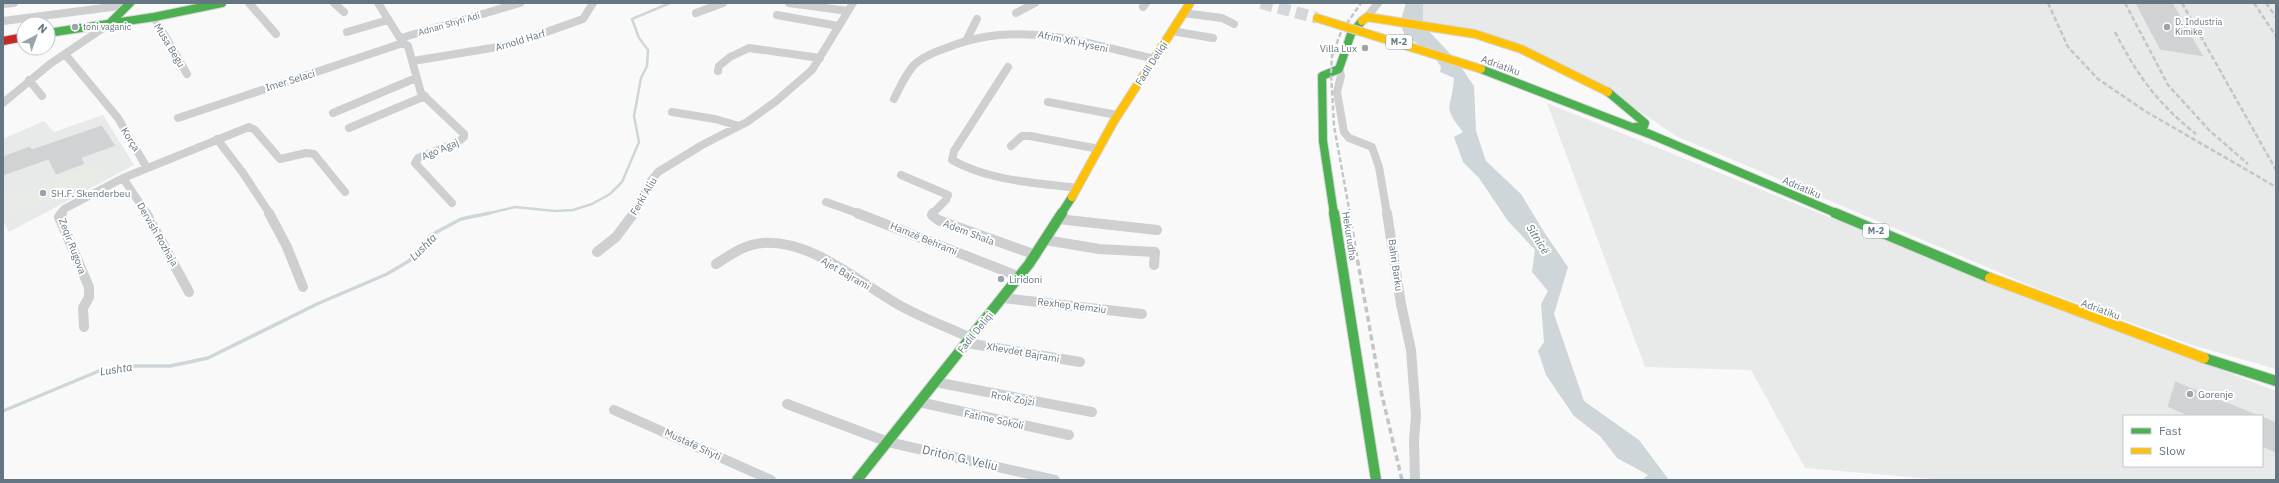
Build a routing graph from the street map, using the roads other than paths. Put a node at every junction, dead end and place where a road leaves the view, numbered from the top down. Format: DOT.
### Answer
graph roads {
  1 [pos="14,3"];
  2 [pos="222,3"];
  3 [pos="249,3"];
  4 [pos="334,3"];
  5 [pos="520,3"];
  6 [pos="593,3"];
  7 [pos="723,3"];
  8 [pos="789,3"];
  9 [pos="852,3"];
  10 [pos="1035,3"];
  11 [pos="1190,3"];
  12 [pos="1378,3"];
  13 [pos="3,4"];
  14 [pos="128,4"];
  15 [pos="381,4"];
  16 [pos="848,11"];
  17 [pos="344,12"];
  18 [pos="696,13"];
  19 [pos="1016,13"];
  20 [pos="1183,13"];
  21 [pos="777,15"];
  22 [pos="154,17"];
  23 [pos="1367,17"];
  24 [pos="1317,18"];
  25 [pos="977,19"];
  26 [pos="3,20"];
  27 [pos="388,20"];
  28 [pos="109,24"];
  29 [pos="1234,24"];
  30 [pos="838,26"];
  31 [pos="1172,31"];
  32 [pos="56,32"];
  33 [pos="348,32"];
  34 [pos="276,34"];
  35 [pos="1213,38"];
  36 [pos="16,39"];
  37 [pos="967,39"];
  38 [pos="402,40"];
  39 [pos="3,41"];
  40 [pos="65,54"];
  41 [pos="820,58"];
  42 [pos="1154,59"];
  43 [pos="413,61"];
  44 [pos="1008,67"];
  45 [pos="1339,69"];
  46 [pos="718,71"];
  47 [pos="187,74"];
  48 [pos="416,78"];
  49 [pos="29,80"];
  50 [pos="42,96"];
  51 [pos="425,96"];
  52 [pos="894,99"];
  53 [pos="1048,102"];
  54 [pos="3,103"];
  55 [pos="1629,111"];
  56 [pos="672,112"];
  57 [pos="333,113"];
  58 [pos="1117,115"];
  59 [pos="178,118"];
  60 [pos="1617,120"];
  61 [pos="1644,123"];
  62 [pos="739,126"];
  63 [pos="1634,127"];
  64 [pos="349,128"];
  65 [pos="217,139"];
  66 [pos="1669,142"];
  67 [pos="1011,146"];
  68 [pos="1099,149"];
  69 [pos="147,168"];
  70 [pos="901,175"];
  71 [pos="123,178"];
  72 [pos="1078,188"];
  73 [pos="345,192"];
  74 [pos="826,202"];
  75 [pos="452,203"];
  76 [pos="1058,219"];
  77 [pos="1157,230"];
  78 [pos="1045,240"];
  79 [pos="597,252"];
  80 [pos="1036,255"];
  81 [pos="716,264"];
  82 [pos="1154,265"];
  83 [pos="1020,277"];
  84 [pos="303,287"];
  85 [pos="189,292"];
  86 [pos="1003,298"];
  87 [pos="1142,314"];
  88 [pos="84,327"];
  89 [pos="969,340"];
  90 [pos="1080,362"];
  91 [pos="2276,381"];
  92 [pos="935,382"];
  93 [pos="919,402"];
  94 [pos="787,404"];
  95 [pos="614,410"];
  96 [pos="1092,412"];
  97 [pos="1069,435"];
  98 [pos="888,442"];
  99 [pos="771,480"];
  100 [pos="857,480"];
  101 [pos="1055,480"];
  102 [pos="1376,480"];
  103 [pos="1415,480"];
  1 -- 13 [label="street"];
  2 -- 22 [label="main road"];
  3 -- 34 [label="street"];
  4 -- 17 [label="street"];
  5 -- 38 [label="street, Adnan Shyti Adi"];
  6 -- 43 [label="street, Arnold Harf"];
  7 -- 18 [label="street"];
  8 -- 16 [label="street"];
  9 -- 16 [label="street, Ferki Aliu"];
  10 -- 19 [label="street"];
  11 -- 20 [label="main road, Fadil Deliqi"];
  12 -- 23 [label="street"];
  14 -- 26 [label="street"];
  14 -- 28 [label="main road"];
  15 -- 27 [label="street, Ago Agaj"];
  16 -- 30 [label="street, Ferki Aliu"];
  20 -- 29 [label="street"];
  20 -- 31 [label="main road, Fadil Deliqi"];
  21 -- 30 [label="street"];
  22 -- 28 [label="main road"];
  22 -- 47 [label="street, Musa Begu"];
  23 -- 45 [label="main road"];
  23 -- 55 [label="main road"];
  24 -- 60 [label="main road, Adriatiku / M-2, bridge"];
  25 -- 37 [label="street"];
  27 -- 33 [label="street"];
  27 -- 38 [label="street, Ago Agaj"];
  28 -- 32 [label="main road"];
  28 -- 40 [label="street"];
  30 -- 41 [label="street, Ferki Aliu"];
  31 -- 35 [label="street, Fadil Deliqi"];
  31 -- 42 [label="main road, Fadil Deliqi"];
  36 -- 39 [label="main road"];
  37 -- 42 [label="street, Afrim Xh Hyseni"];
  37 -- 52 [label="street, Afrim Xh Hyseni"];
  38 -- 43 [label="street, Ago Agaj"];
  38 -- 59 [label="street, Imer Selaci"];
  40 -- 49 [label="street"];
  40 -- 69 [label="street, Korça"];
  41 -- 46 [label="street"];
  41 -- 62 [label="street, Ferki Aliu"];
  42 -- 58 [label="main road, Fadil Deliqi"];
  43 -- 48 [label="street, Ago Agaj"];
  44 -- 72 [label="street"];
  45 -- 102 [label="main road, Hekurudha"];
  45 -- 103 [label="street, Bahri Barku"];
  48 -- 51 [label="street, Ago Agaj"];
  48 -- 57 [label="street"];
  49 -- 50 [label="street"];
  49 -- 54 [label="street"];
  51 -- 64 [label="street"];
  51 -- 75 [label="street, Ago Agaj"];
  53 -- 58 [label="street"];
  55 -- 60 [label="main road"];
  55 -- 61 [label="main road"];
  56 -- 62 [label="street"];
  58 -- 68 [label="main road, Fadil Deliqi"];
  60 -- 63 [label="main road, Adriatiku / M-2"];
  61 -- 63 [label="main road"];
  61 -- 66 [label="main road"];
  62 -- 79 [label="street, Ferki Aliu"];
  63 -- 66 [label="main road, Adriatiku / M-2"];
  65 -- 69 [label="street"];
  65 -- 73 [label="street"];
  65 -- 84 [label="street"];
  66 -- 91 [label="main road, Adriatiku / M-2"];
  67 -- 68 [label="street"];
  68 -- 72 [label="main road, Fadil Deliqi"];
  69 -- 71 [label="street, Zeqir Rugova"];
  70 -- 80 [label="street, Adem Shala"];
  71 -- 85 [label="street, Dervish Rozhaja"];
  71 -- 88 [label="street, Zeqir Rugova"];
  72 -- 76 [label="main road, Fadil Deliqi"];
  74 -- 83 [label="street, Hamzë Behrami"];
  76 -- 77 [label="street"];
  76 -- 78 [label="main road, Fadil Deliqi"];
  78 -- 80 [label="main road, Fadil Deliqi"];
  78 -- 82 [label="street"];
  80 -- 83 [label="main road, Fadil Deliqi"];
  81 -- 89 [label="street, Ajet Bajrami"];
  83 -- 86 [label="main road, Fadil Deliqi"];
  86 -- 87 [label="street, Rexhep Remziu"];
  86 -- 89 [label="main road, Fadil Deliqi"];
  89 -- 90 [label="street, Xhevdet Bajrami"];
  89 -- 92 [label="main road, Fadil Deliqi"];
  92 -- 93 [label="main road, Fadil Deliqi"];
  92 -- 96 [label="street, Rrok Zojzi"];
  93 -- 97 [label="street, Fatime Sokoli"];
  93 -- 98 [label="main road, Fadil Deliqi"];
  94 -- 98 [label="street"];
  95 -- 99 [label="street, Mustafë Shyti"];
  98 -- 100 [label="main road, Fadil Deliqi"];
  98 -- 101 [label="street, Driton G. Veliu"];
}
